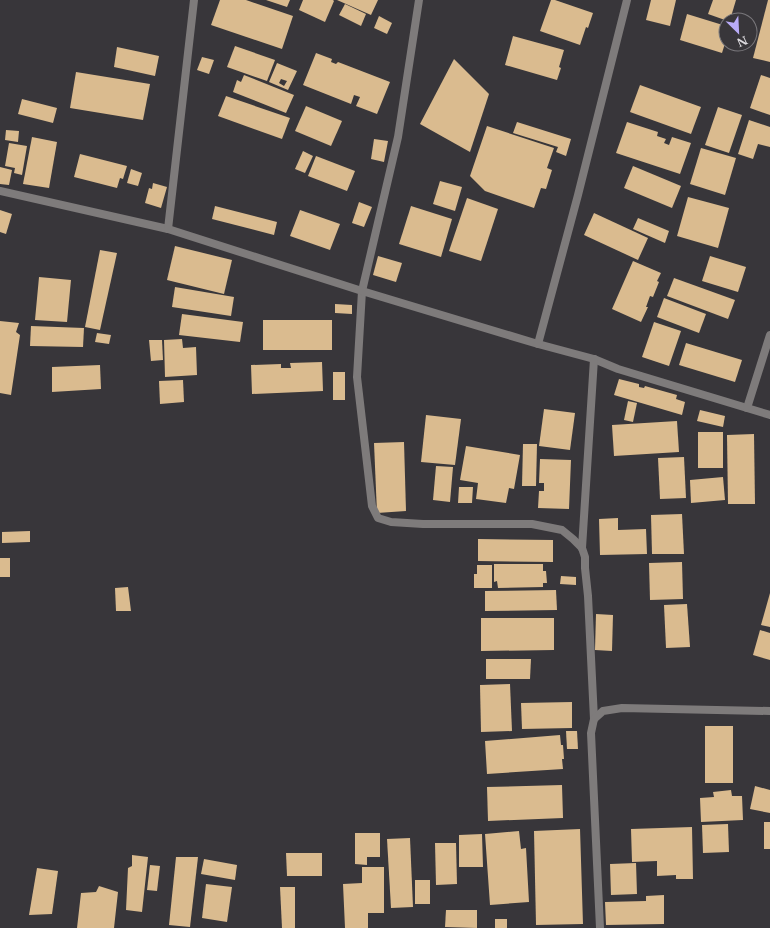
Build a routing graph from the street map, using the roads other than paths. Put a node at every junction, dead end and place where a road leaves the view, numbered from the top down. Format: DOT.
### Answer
graph roads {
  1 [pos="194,0"];
  2 [pos="419,0"];
  3 [pos="627,0"];
  4 [pos="0,191"];
  5 [pos="168,229"];
  6 [pos="362,291"];
  7 [pos="770,335"];
  8 [pos="538,344"];
  9 [pos="594,360"];
  10 [pos="747,408"];
  11 [pos="770,415"];
  12 [pos="582,548"];
  13 [pos="770,711"];
  14 [pos="594,718"];
  15 [pos="600,928"];
  1 -- 5 [label="street"];
  2 -- 6 [label="street"];
  3 -- 8 [label="street"];
  4 -- 5 [label="street"];
  5 -- 6 [label="street"];
  6 -- 8 [label="street"];
  6 -- 12 [label="street"];
  7 -- 10 [label="street"];
  8 -- 9 [label="street"];
  9 -- 10 [label="street"];
  9 -- 12 [label="street"];
  10 -- 11 [label="street"];
  12 -- 14 [label="street"];
  13 -- 14 [label="street"];
  14 -- 15 [label="street"];
}
